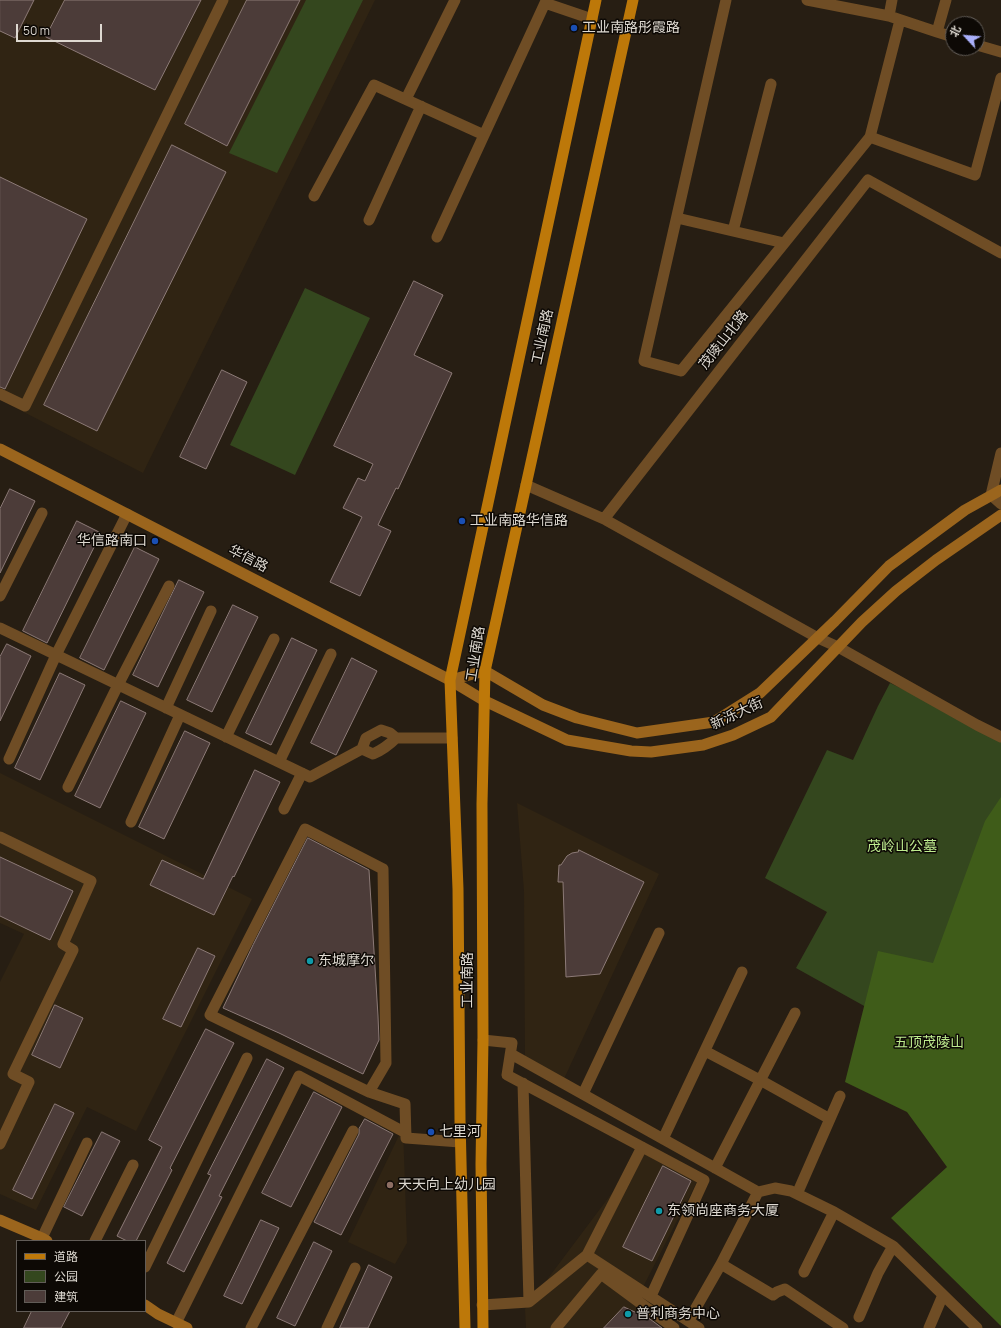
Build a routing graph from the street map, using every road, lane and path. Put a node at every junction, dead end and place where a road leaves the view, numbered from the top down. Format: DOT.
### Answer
graph roads {
  1 [pos="223,0"];
  2 [pos="455,0"];
  3 [pos="596,0"];
  4 [pos="633,0"];
  5 [pos="726,0"];
  6 [pos="807,0"];
  7 [pos="892,0"];
  8 [pos="946,0"];
  9 [pos="542,1"];
  10 [pos="837,3"];
  11 [pos="888,16"];
  12 [pos="592,20"];
  13 [pos="900,20"];
  14 [pos="937,32"];
  15 [pos="945,34"];
  16 [pos="985,47"];
  17 [pos="1001,52"];
  18 [pos="1001,78"];
  19 [pos="771,84"];
  20 [pos="406,99"];
  21 [pos="421,106"];
  22 [pos="484,135"];
  23 [pos="870,137"];
  24 [pos="314,196"];
  25 [pos="677,218"];
  26 [pos="369,220"];
  27 [pos="733,231"];
  28 [pos="437,237"];
  29 [pos="784,243"];
  30 [pos="1001,253"];
  31 [pos="0,394"];
  32 [pos="1,452"];
  33 [pos="1001,453"];
  34 [pos="526,485"];
  35 [pos="996,492"];
  36 [pos="1001,504"];
  37 [pos="42,513"];
  38 [pos="127,514"];
  39 [pos="1001,515"];
  40 [pos="604,519"];
  41 [pos="169,586"];
  42 [pos="0,596"];
  43 [pos="212,611"];
  44 [pos="0,628"];
  45 [pos="818,638"];
  46 [pos="274,639"];
  47 [pos="838,647"];
  48 [pos="331,654"];
  49 [pos="56,655"];
  50 [pos="485,671"];
  51 [pos="450,680"];
  52 [pos="118,685"];
  53 [pos="485,701"];
  54 [pos="166,708"];
  55 [pos="180,715"];
  56 [pos="226,737"];
  57 [pos="1001,737"];
  58 [pos="396,738"];
  59 [pos="452,738"];
  60 [pos="362,749"];
  61 [pos="9,759"];
  62 [pos="279,762"];
  63 [pos="302,773"];
  64 [pos="68,787"];
  65 [pos="284,809"];
  66 [pos="131,822"];
  67 [pos="0,836"];
  68 [pos="660,933"];
  69 [pos="742,972"];
  70 [pos="795,1013"];
  71 [pos="484,1040"];
  72 [pos="705,1051"];
  73 [pos="511,1054"];
  74 [pos="247,1058"];
  75 [pos="760,1080"];
  76 [pos="524,1083"];
  77 [pos="369,1092"];
  78 [pos="583,1094"];
  79 [pos="840,1096"];
  80 [pos="830,1119"];
  81 [pos="353,1130"];
  82 [pos="406,1133"];
  83 [pos="663,1139"];
  84 [pos="460,1142"];
  85 [pos="87,1143"];
  86 [pos="0,1144"];
  87 [pos="642,1147"];
  88 [pos="133,1166"];
  89 [pos="715,1168"];
  90 [pos="758,1192"];
  91 [pos="797,1194"];
  92 [pos="834,1212"];
  93 [pos="0,1220"];
  94 [pos="44,1239"];
  95 [pos="96,1240"];
  96 [pos="893,1246"];
  97 [pos="587,1255"];
  98 [pos="721,1264"];
  99 [pos="146,1265"];
  100 [pos="355,1268"];
  101 [pos="804,1272"];
  102 [pos="943,1295"];
  103 [pos="651,1296"];
  104 [pos="529,1302"];
  105 [pos="482,1305"];
  106 [pos="146,1307"];
  107 [pos="859,1317"];
  108 [pos="689,1320"];
  109 [pos="176,1323"];
  110 [pos="187,1328"];
  111 [pos="251,1328"];
  112 [pos="328,1328"];
  113 [pos="465,1328"];
  114 [pos="483,1328"];
  115 [pos="556,1328"];
  116 [pos="674,1328"];
  117 [pos="699,1328"];
  118 [pos="843,1328"];
  119 [pos="929,1328"];
  120 [pos="977,1328"];
  1 -- 31 [label="street"];
  2 -- 20 [label="street"];
  3 -- 12 [label="main road, 工业南路"];
  4 -- 34 [label="main road, 工业南路"];
  5 -- 25 [label="street"];
  6 -- 10 [label="street"];
  7 -- 11 [label="street"];
  8 -- 14 [label="street"];
  9 -- 12 [label="street"];
  9 -- 22 [label="street"];
  10 -- 11 [label="street"];
  11 -- 13 [label="street"];
  12 -- 51 [label="main road, 工业南路"];
  13 -- 14 [label="street"];
  13 -- 23 [label="street"];
  14 -- 15 [label="street"];
  16 -- 17 [label="street"];
  18 -- 23 [label="street"];
  19 -- 27 [label="street"];
  20 -- 21 [label="street"];
  20 -- 24 [label="street"];
  21 -- 22 [label="street"];
  21 -- 26 [label="street"];
  22 -- 28 [label="street"];
  23 -- 29 [label="street"];
  25 -- 27 [label="street"];
  25 -- 29 [label="street"];
  27 -- 29 [label="street"];
  30 -- 40 [label="street, 茂陵山北路"];
  32 -- 38 [label="main road, 华信路"];
  33 -- 35 [label="street"];
  34 -- 40 [label="street"];
  34 -- 50 [label="main road, 工业南路"];
  35 -- 36 [label="street"];
  35 -- 45 [label="main road, 新泺大街"];
  37 -- 42 [label="street"];
  38 -- 49 [label="street"];
  38 -- 51 [label="main road, 华信路"];
  39 -- 47 [label="main road, 新泺大街"];
  40 -- 45 [label="street"];
  41 -- 52 [label="street"];
  43 -- 54 [label="street"];
  44 -- 49 [label="street"];
  45 -- 47 [label="street"];
  45 -- 50 [label="main road, 新泺大街"];
  46 -- 56 [label="street"];
  47 -- 53 [label="main road, 新泺大街"];
  47 -- 57 [label="street"];
  48 -- 62 [label="street"];
  49 -- 52 [label="street"];
  49 -- 61 [label="street"];
  50 -- 51 [label="main road"];
  50 -- 53 [label="main road, 工业南路"];
  51 -- 53 [label="main road, 新泺大街"];
  51 -- 59 [label="main road, 工业南路"];
  52 -- 54 [label="street"];
  52 -- 64 [label="street"];
  53 -- 71 [label="main road, 工业南路"];
  54 -- 55 [label="street"];
  55 -- 56 [label="street"];
  55 -- 66 [label="street"];
  56 -- 62 [label="street"];
  58 -- 59 [label="street"];
  58 -- 60 [label="street"];
  58 -- 60 [label="street"];
  59 -- 84 [label="main road, 工业南路"];
  60 -- 63 [label="street"];
  62 -- 63 [label="street"];
  63 -- 65 [label="street"];
  67 -- 86 [label="street"];
  68 -- 78 [label="street"];
  69 -- 72 [label="street"];
  70 -- 75 [label="street"];
  71 -- 73 [label="street"];
  71 -- 105 [label="main road, 工业南路"];
  72 -- 75 [label="street"];
  72 -- 83 [label="street"];
  73 -- 76 [label="street"];
  73 -- 78 [label="street"];
  74 -- 99 [label="street"];
  75 -- 80 [label="street"];
  75 -- 89 [label="street"];
  76 -- 87 [label="street"];
  76 -- 104 [label="street"];
  77 -- 77 [label="street"];
  77 -- 82 [label="street"];
  78 -- 83 [label="street"];
  79 -- 80 [label="street"];
  80 -- 91 [label="street"];
  81 -- 111 [label="street"];
  82 -- 84 [label="street"];
  82 -- 109 [label="street"];
  83 -- 89 [label="street"];
  84 -- 113 [label="main road, 工业南路"];
  85 -- 94 [label="street"];
  87 -- 97 [label="street"];
  87 -- 103 [label="street"];
  88 -- 95 [label="street"];
  89 -- 90 [label="street"];
  90 -- 91 [label="street"];
  90 -- 98 [label="street"];
  91 -- 92 [label="street"];
  92 -- 96 [label="street"];
  92 -- 101 [label="street"];
  93 -- 94 [label="main road"];
  96 -- 102 [label="street"];
  96 -- 107 [label="street"];
  97 -- 103 [label="street"];
  97 -- 104 [label="street"];
  98 -- 108 [label="street"];
  98 -- 118 [label="street"];
  100 -- 112 [label="street"];
  102 -- 119 [label="street"];
  102 -- 120 [label="street"];
  103 -- 108 [label="street"];
  104 -- 105 [label="street"];
  105 -- 114 [label="main road, 工业南路"];
  106 -- 109 [label="main road"];
  108 -- 117 [label="street"];
  109 -- 110 [label="main road"];
  115 -- 116 [label="street"];
}
